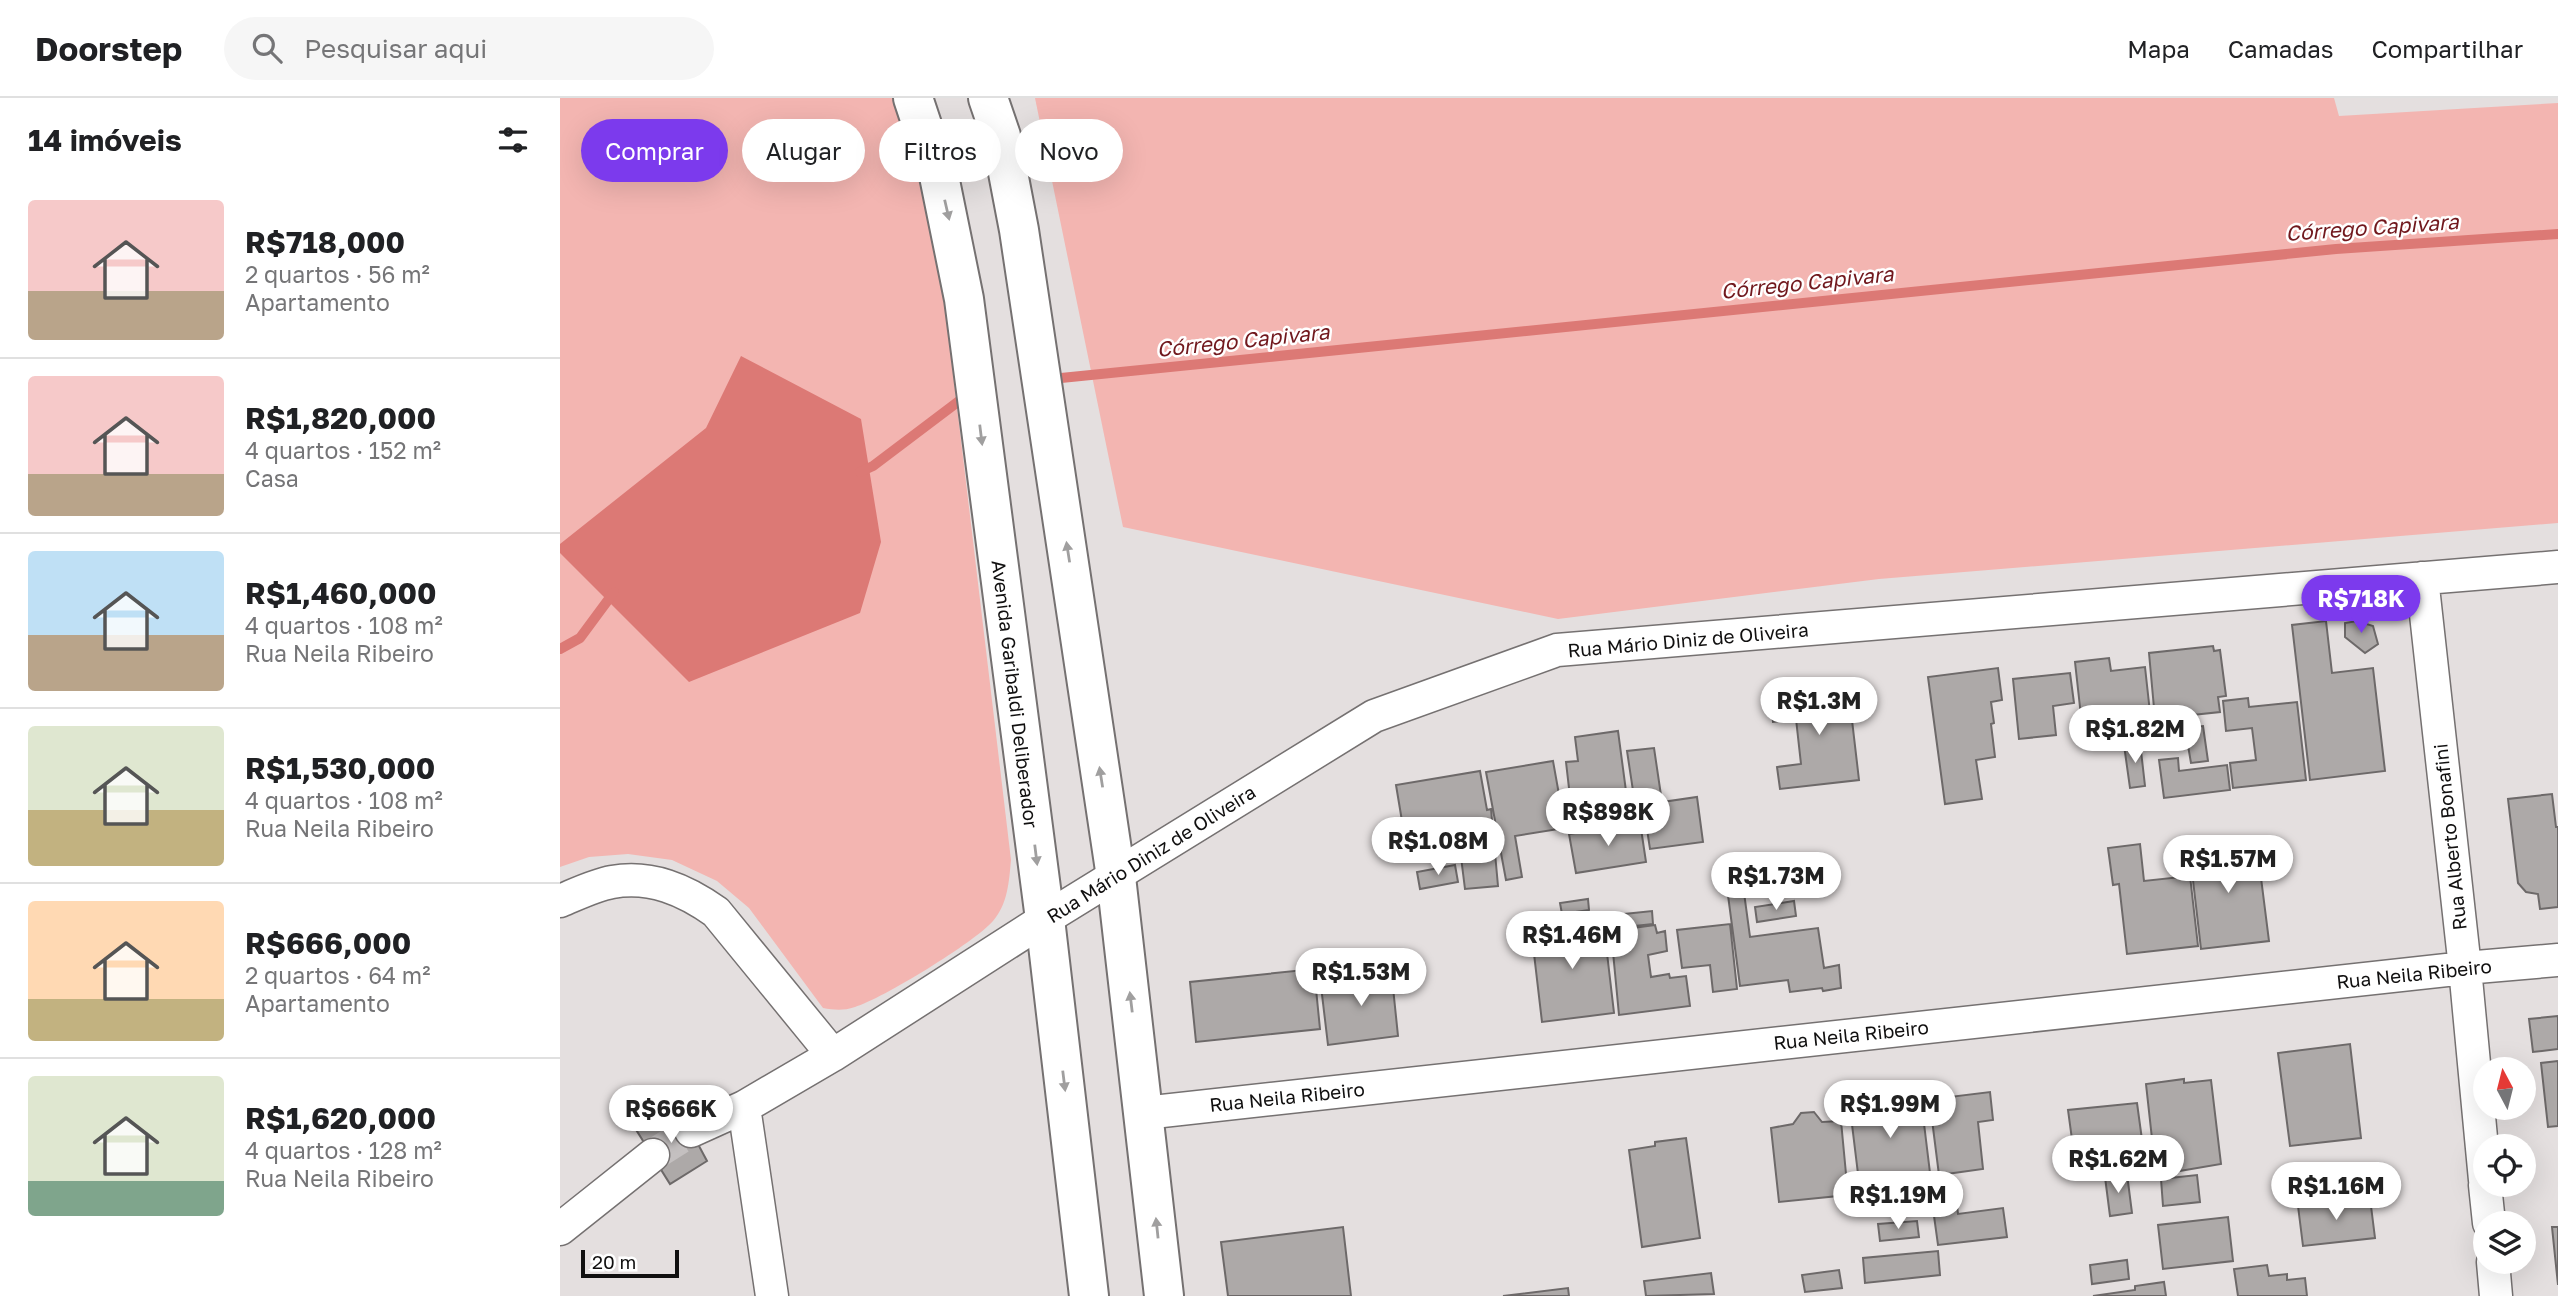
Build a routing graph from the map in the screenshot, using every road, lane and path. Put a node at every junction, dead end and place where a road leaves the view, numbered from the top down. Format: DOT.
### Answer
graph roads {
  1 [pos="913,98"];
  2 [pos="988,98"];
  3 [pos="2558,567"];
  4 [pos="2422,578"];
  5 [pos="1116,877"];
  6 [pos="560,901"];
  7 [pos="1045,919"];
  8 [pos="2558,960"];
  9 [pos="2465,968"];
  10 [pos="833,1055"];
  11 [pos="744,1108"];
  12 [pos="1144,1113"];
  13 [pos="691,1131"];
  14 [pos="2481,1134"];
  15 [pos="653,1155"];
  16 [pos="560,1228"];
  17 [pos="2494,1274"];
  18 [pos="772,1296"];
  19 [pos="1089,1296"];
  20 [pos="1164,1296"];
  21 [pos="2496,1296"];
  1 -- 7 [label="street, Avenida Garibaldi Deliberador, one-way"];
  5 -- 2 [label="street, one-way"];
  3 -- 4 [label="street, Rua Mário Diniz de Oliveira"];
  4 -- 5 [label="street, Rua Mário Diniz de Oliveira"];
  4 -- 9 [label="street, Rua Alberto Bonafini"];
  5 -- 7 [label="street, Rua Mário Diniz de Oliveira"];
  12 -- 5 [label="street, one-way"];
  6 -- 10 [label="street"];
  7 -- 10 [label="street, Rua Mário Diniz de Oliveira"];
  7 -- 19 [label="street, Avenida Garibaldi Deliberador, one-way"];
  8 -- 9 [label="street, Rua Neila Ribeiro"];
  9 -- 12 [label="street, Rua Neila Ribeiro"];
  9 -- 14 [label="street, Rua Alberto Bonafini"];
  10 -- 11 [label="street, Rua Mário Diniz de Oliveira"];
  11 -- 13 [label="street, Rua Mário Diniz de Oliveira"];
  11 -- 18 [label="street"];
  20 -- 12 [label="street, one-way"];
  15 -- 16 [label="street"];
  17 -- 21 [label="street"];
}
